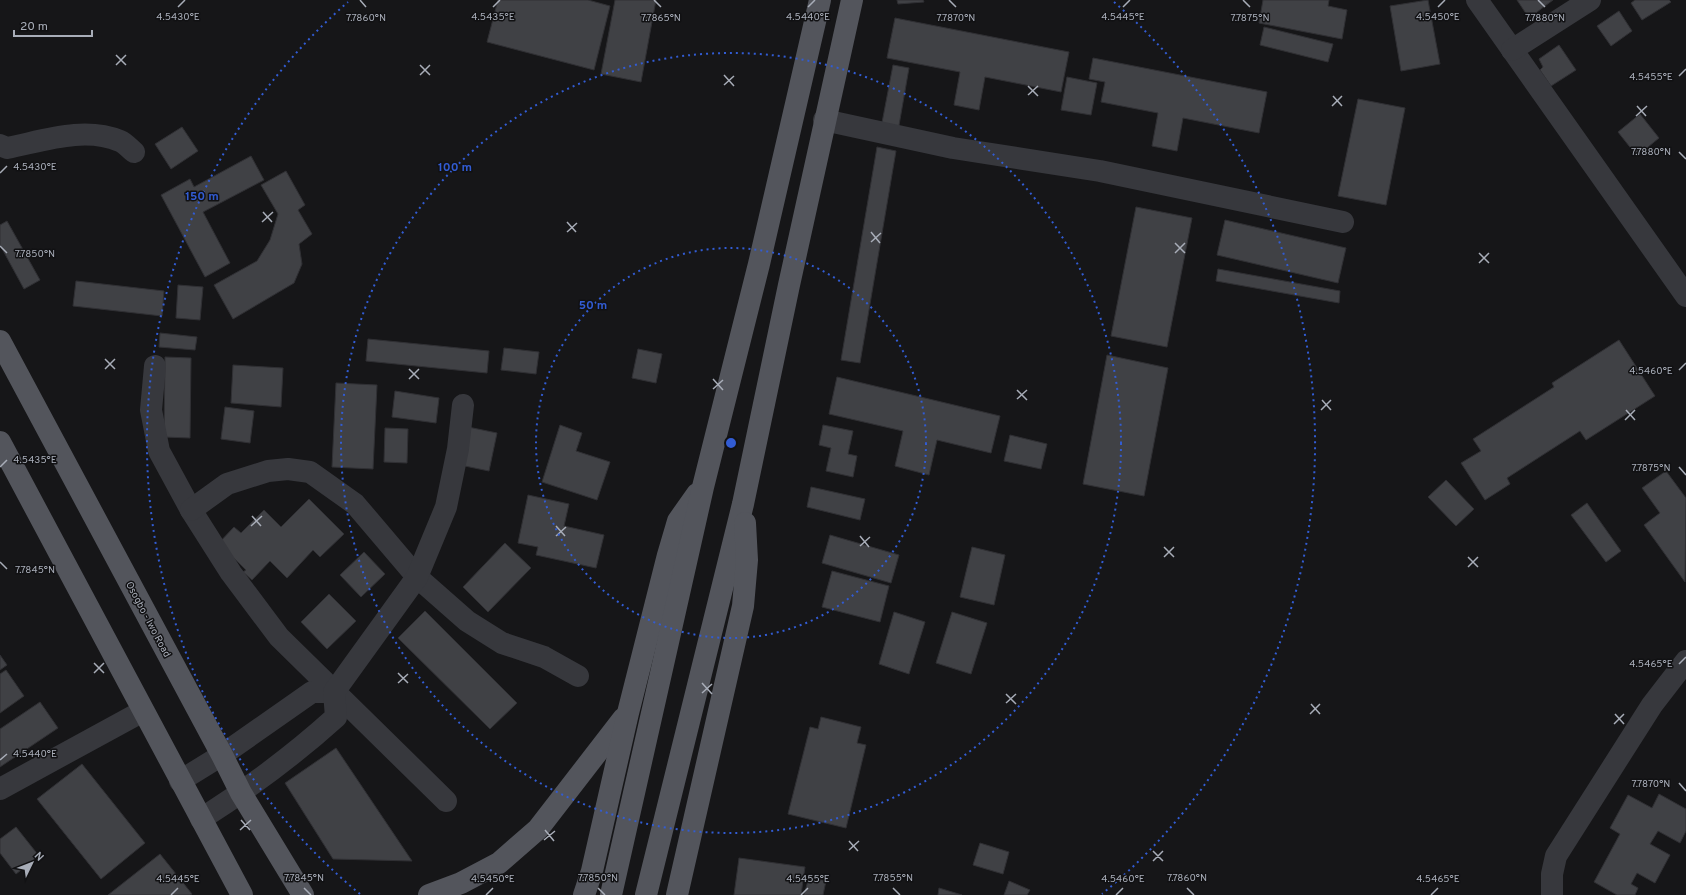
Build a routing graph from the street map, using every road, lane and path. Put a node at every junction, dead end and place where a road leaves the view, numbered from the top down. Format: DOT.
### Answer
graph roads {
  1 [pos="820,0"];
  2 [pos="852,0"];
  3 [pos="1477,0"];
  4 [pos="1590,0"];
  5 [pos="1512,50"];
  6 [pos="824,120"];
  7 [pos="2,150"];
  8 [pos="134,152"];
  9 [pos="1343,222"];
  10 [pos="1686,296"];
  11 [pos="0,341"];
  12 [pos="155,366"];
  13 [pos="463,405"];
  14 [pos="0,442"];
  15 [pos="703,486"];
  16 [pos="743,504"];
  17 [pos="191,510"];
  18 [pos="417,577"];
  19 [pos="1686,661"];
  20 [pos="578,676"];
  21 [pos="334,692"];
  22 [pos="142,711"];
  23 [pos="628,713"];
  24 [pos="222,755"];
  25 [pos="180,781"];
  26 [pos="0,789"];
  27 [pos="241,793"];
  28 [pos="446,801"];
  29 [pos="201,819"];
  30 [pos="242,895"];
  31 [pos="303,895"];
  32 [pos="428,895"];
  33 [pos="584,895"];
  34 [pos="611,895"];
  35 [pos="646,895"];
  36 [pos="677,895"];
  37 [pos="1552,895"];
  1 -- 15 [label="main road"];
  2 -- 6 [label="main road"];
  3 -- 5 [label="street"];
  4 -- 5 [label="street"];
  5 -- 10 [label="street"];
  6 -- 9 [label="street"];
  6 -- 16 [label="main road"];
  7 -- 8 [label="street"];
  11 -- 24 [label="main road, Osogbo - Iwo Road"];
  12 -- 17 [label="street"];
  13 -- 18 [label="street"];
  14 -- 22 [label="main road"];
  15 -- 23 [label="main road"];
  15 -- 34 [label="main road"];
  16 -- 35 [label="main road"];
  16 -- 36 [label="main road"];
  17 -- 18 [label="street"];
  17 -- 21 [label="street"];
  18 -- 20 [label="street"];
  18 -- 21 [label="street"];
  19 -- 37 [label="street"];
  21 -- 24 [label="street"];
  21 -- 27 [label="street"];
  21 -- 28 [label="street"];
  22 -- 25 [label="main road"];
  22 -- 26 [label="street"];
  23 -- 32 [label="main road"];
  23 -- 33 [label="main road"];
  24 -- 25 [label="street"];
  24 -- 27 [label="main road, Osogbo - Iwo Road"];
  25 -- 29 [label="main road"];
  27 -- 29 [label="street"];
  27 -- 31 [label="main road, Osogbo - Iwo Road"];
  29 -- 30 [label="main road"];
}
